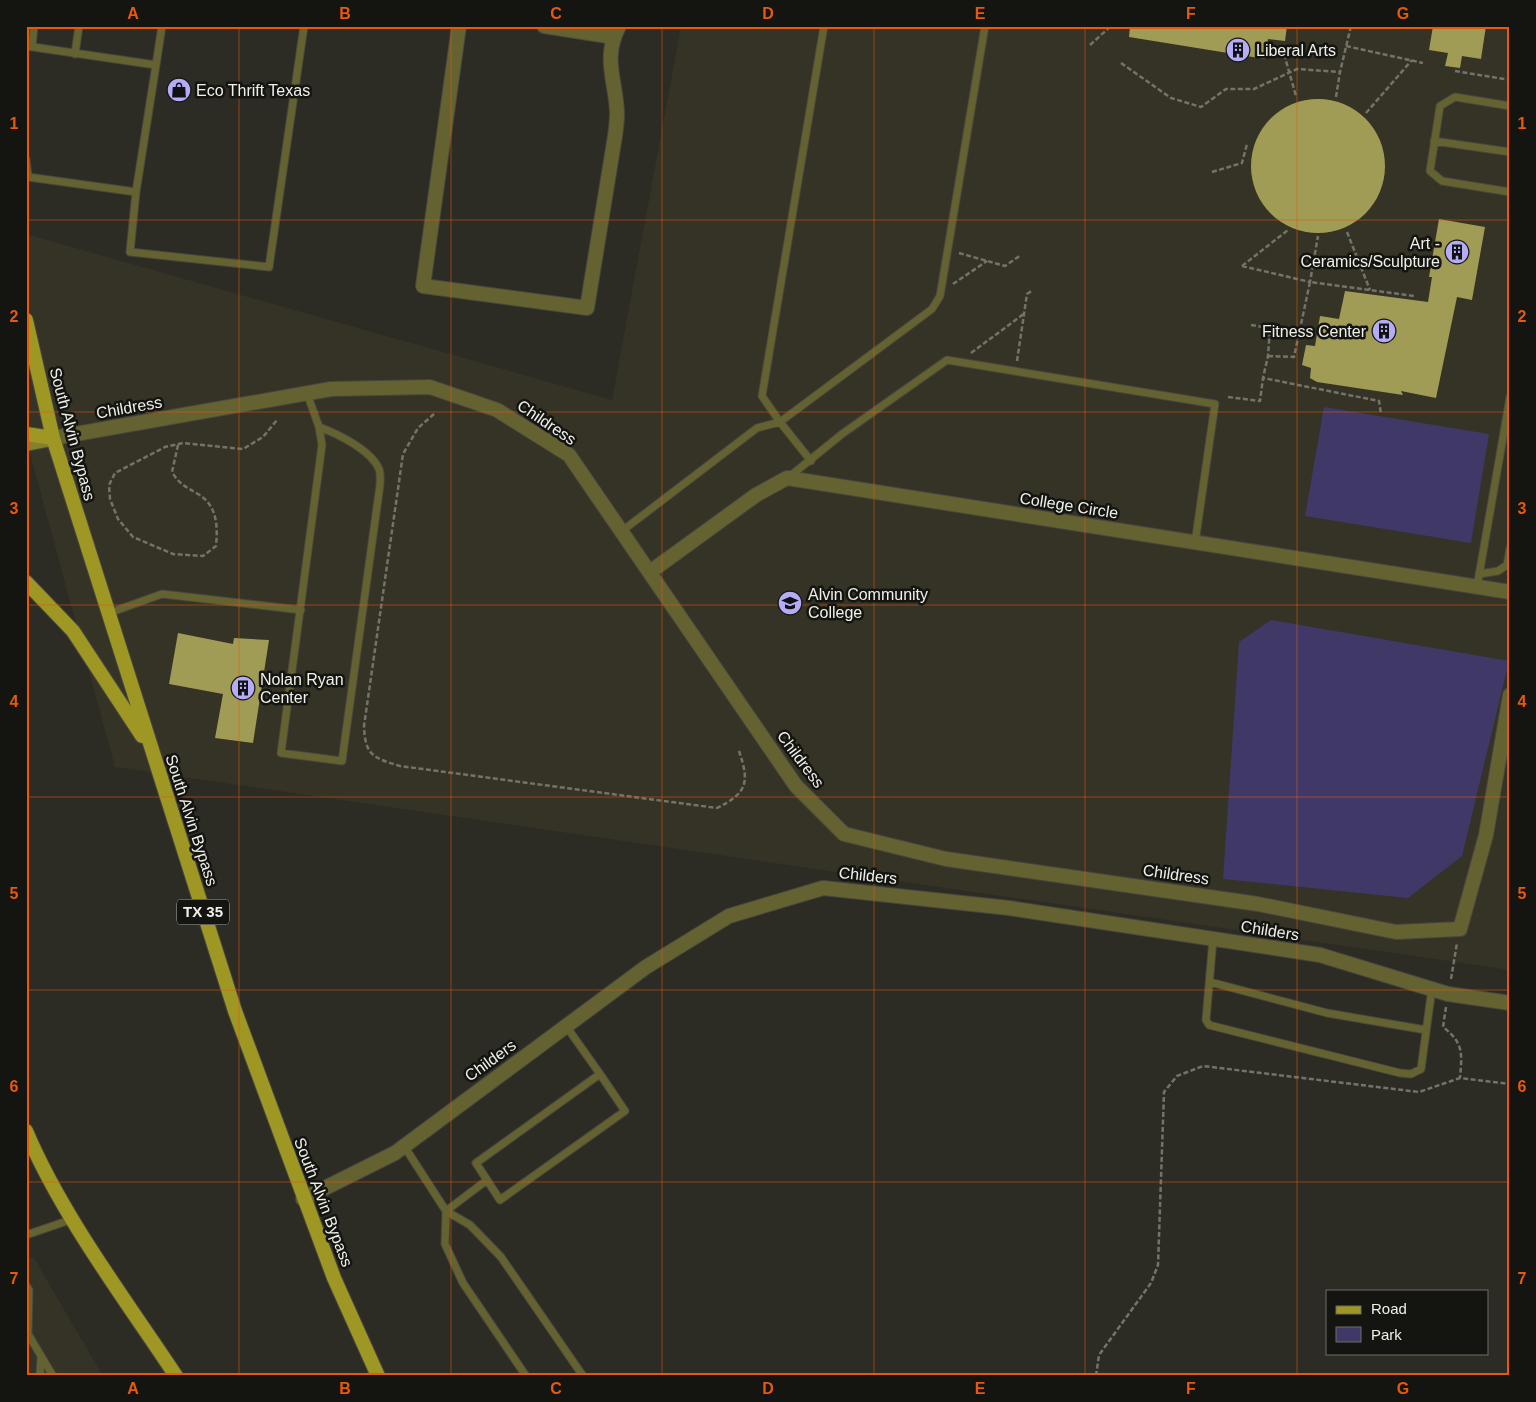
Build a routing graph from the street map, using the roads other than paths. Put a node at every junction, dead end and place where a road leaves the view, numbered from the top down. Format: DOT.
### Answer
graph roads {
  1 [pos="34,26"];
  2 [pos="79,26"];
  3 [pos="162,26"];
  4 [pos="304,26"];
  5 [pos="459,26"];
  6 [pos="544,26"];
  7 [pos="824,26"];
  8 [pos="985,26"];
  9 [pos="616,32"];
  10 [pos="29,46"];
  11 [pos="75,54"];
  12 [pos="156,65"];
  13 [pos="1510,106"];
  14 [pos="1434,142"];
  15 [pos="1510,152"];
  16 [pos="26,159"];
  17 [pos="27,177"];
  18 [pos="136,192"];
  19 [pos="1510,192"];
  20 [pos="26,320"];
  21 [pos="306,393"];
  22 [pos="1510,397"];
  23 [pos="780,422"];
  24 [pos="320,427"];
  25 [pos="26,434"];
  26 [pos="53,438"];
  27 [pos="26,444"];
  28 [pos="811,461"];
  29 [pos="787,478"];
  30 [pos="622,531"];
  31 [pos="1195,543"];
  32 [pos="1510,548"];
  33 [pos="650,572"];
  34 [pos="1478,581"];
  35 [pos="26,582"];
  36 [pos="1510,592"];
  37 [pos="300,610"];
  38 [pos="109,613"];
  39 [pos="1510,695"];
  40 [pos="150,750"];
  41 [pos="1213,939"];
  42 [pos="1210,982"];
  43 [pos="1432,988"];
  44 [pos="1510,1003"];
  45 [pos="566,1026"];
  46 [pos="1426,1030"];
  47 [pos="600,1074"];
  48 [pos="26,1131"];
  49 [pos="404,1146"];
  50 [pos="488,1180"];
  51 [pos="303,1199"];
  52 [pos="446,1211"];
  53 [pos="73,1219"];
  54 [pos="26,1235"];
  55 [pos="26,1284"];
  56 [pos="41,1356"];
  57 [pos="53,1375"];
  58 [pos="40,1376"];
  59 [pos="176,1376"];
  60 [pos="378,1376"];
  61 [pos="526,1376"];
  62 [pos="583,1376"];
  1 -- 10 [label="lane"];
  2 -- 11 [label="lane"];
  3 -- 12 [label="lane"];
  4 -- 18 [label="lane"];
  5 -- 9 [label="street"];
  6 -- 9 [label="street"];
  7 -- 23 [label="lane"];
  8 -- 23 [label="lane"];
  10 -- 11 [label="lane"];
  11 -- 12 [label="lane"];
  12 -- 18 [label="lane"];
  13 -- 14 [label="lane"];
  14 -- 15 [label="lane"];
  14 -- 19 [label="lane"];
  16 -- 17 [label="lane"];
  17 -- 18 [label="lane"];
  20 -- 26 [label="main road, South Alvin Bypass / TX 35"];
  21 -- 24 [label="lane"];
  21 -- 26 [label="street, Childress"];
  21 -- 30 [label="street, Childress"];
  22 -- 34 [label="lane"];
  23 -- 28 [label="lane"];
  23 -- 30 [label="lane"];
  24 -- 37 [label="lane"];
  24 -- 37 [label="lane"];
  25 -- 26 [label="main road"];
  26 -- 27 [label="main road"];
  26 -- 38 [label="main road, South Alvin Bypass / TX 35"];
  28 -- 29 [label="lane"];
  28 -- 31 [label="lane"];
  29 -- 31 [label="street, College Circle"];
  29 -- 33 [label="street"];
  30 -- 33 [label="street, Childress"];
  31 -- 34 [label="street, College Circle"];
  32 -- 34 [label="lane"];
  33 -- 39 [label="street, Childress"];
  34 -- 36 [label="street, College Circle"];
  35 -- 40 [label="main road"];
  37 -- 38 [label="lane"];
  38 -- 40 [label="main road, South Alvin Bypass / TX 35"];
  40 -- 51 [label="main road, South Alvin Bypass / TX 35"];
  41 -- 42 [label="lane"];
  41 -- 43 [label="street, Childers"];
  41 -- 45 [label="street, Childers"];
  42 -- 46 [label="lane"];
  42 -- 46 [label="lane"];
  43 -- 44 [label="street, Childers"];
  43 -- 46 [label="lane"];
  45 -- 47 [label="lane"];
  45 -- 49 [label="street, Childers"];
  47 -- 50 [label="lane"];
  47 -- 50 [label="lane"];
  48 -- 53 [label="main road"];
  49 -- 51 [label="street, Childers"];
  49 -- 52 [label="lane"];
  50 -- 52 [label="lane"];
  51 -- 60 [label="main road, South Alvin Bypass / TX 35"];
  52 -- 61 [label="lane"];
  52 -- 62 [label="lane"];
  53 -- 54 [label="lane"];
  53 -- 59 [label="main road"];
  55 -- 56 [label="lane"];
  56 -- 57 [label="lane"];
  56 -- 58 [label="lane"];
  57 -- 58 [label="lane"];
}
